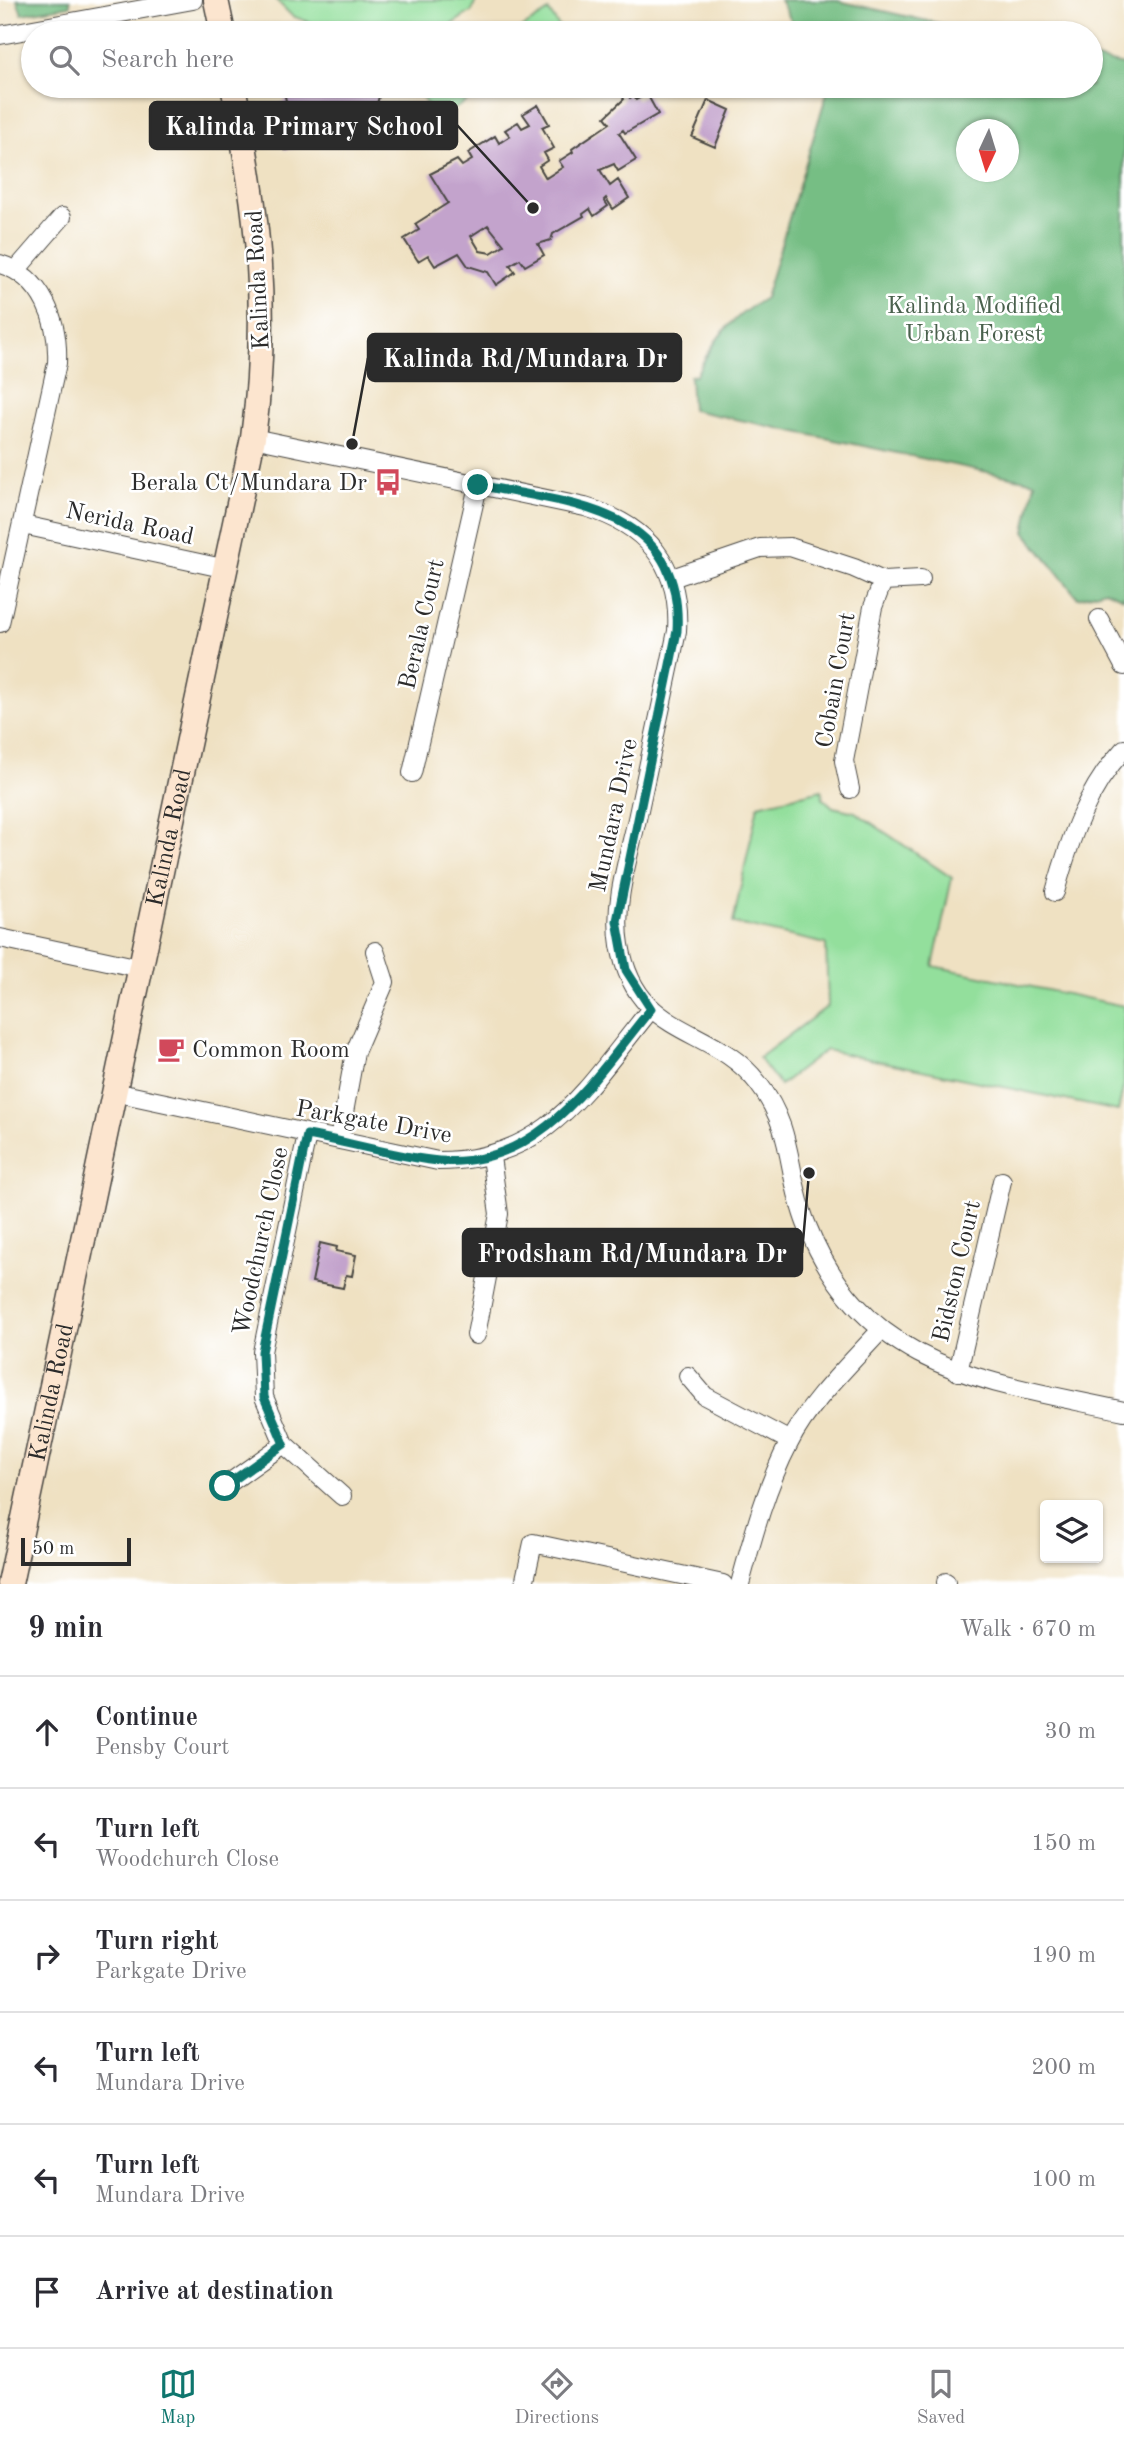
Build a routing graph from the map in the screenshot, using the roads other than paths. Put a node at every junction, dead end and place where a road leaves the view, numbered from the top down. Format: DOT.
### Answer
graph roads {
  1 [pos="193,0"];
  2 [pos="216,0"];
  3 [pos="77,21"];
  4 [pos="220,21"];
  5 [pos="21,31"];
  6 [pos="0,35"];
  7 [pos="235,98"];
  8 [pos="62,217"];
  9 [pos="8,267"];
  10 [pos="253,438"];
  11 [pos="478,485"];
  12 [pos="23,525"];
  13 [pos="226,569"];
  14 [pos="672,578"];
  15 [pos="921,579"];
  16 [pos="883,581"];
  17 [pos="1099,619"];
  18 [pos="0,623"];
  19 [pos="1124,666"];
  20 [pos="1124,749"];
  21 [pos="412,773"];
  22 [pos="850,789"];
  23 [pos="1055,892"];
  24 [pos="0,938"];
  25 [pos="375,951"];
  26 [pos="140,968"];
  27 [pos="651,1009"];
  28 [pos="114,1092"];
  29 [pos="307,1135"];
  30 [pos="339,1140"];
  31 [pos="491,1157"];
  32 [pos="1002,1181"];
  33 [pos="880,1331"];
  34 [pos="476,1335"];
  35 [pos="958,1372"];
  36 [pos="688,1376"];
  37 [pos="1124,1411"];
  38 [pos="790,1441"];
  39 [pos="284,1444"];
  40 [pos="225,1486"];
  41 [pos="342,1496"];
  42 [pos="10,1584"];
  43 [pos="524,1584"];
  44 [pos="723,1584"];
  45 [pos="740,1584"];
  1 -- 3 [label="street"];
  2 -- 4 [label="street"];
  5 -- 6 [label="street"];
  7 -- 10 [label="street, Kalinda Road"];
  8 -- 9 [label="street"];
  9 -- 12 [label="street"];
  10 -- 11 [label="street, Mundara Drive"];
  10 -- 13 [label="street, Kalinda Road"];
  11 -- 14 [label="street, Mundara Drive"];
  11 -- 21 [label="street, Berala Court"];
  12 -- 13 [label="street, Nerida Road"];
  12 -- 18 [label="street"];
  13 -- 26 [label="street, Kalinda Road"];
  14 -- 16 [label="street"];
  14 -- 27 [label="street, Mundara Drive"];
  15 -- 16 [label="street"];
  16 -- 22 [label="street, Cobain Court"];
  17 -- 19 [label="street"];
  20 -- 23 [label="street"];
  24 -- 26 [label="street"];
  25 -- 30 [label="street"];
  26 -- 28 [label="street, Kalinda Road"];
  27 -- 31 [label="street, Parkgate Drive"];
  27 -- 33 [label="street, Mundara Drive"];
  28 -- 29 [label="street, Parkgate Drive"];
  28 -- 42 [label="street, Kalinda Road"];
  29 -- 30 [label="street, Parkgate Drive"];
  29 -- 39 [label="street, Woodchurch Close"];
  30 -- 31 [label="street, Parkgate Drive"];
  31 -- 34 [label="street"];
  32 -- 35 [label="street, Bidston Court"];
  33 -- 35 [label="street, Mundara Drive"];
  33 -- 38 [label="street"];
  35 -- 37 [label="street, Mundara Drive"];
  36 -- 38 [label="street"];
  38 -- 45 [label="street"];
  39 -- 40 [label="street"];
  39 -- 41 [label="street, Woodchurch Close"];
  43 -- 44 [label="street"];
}
